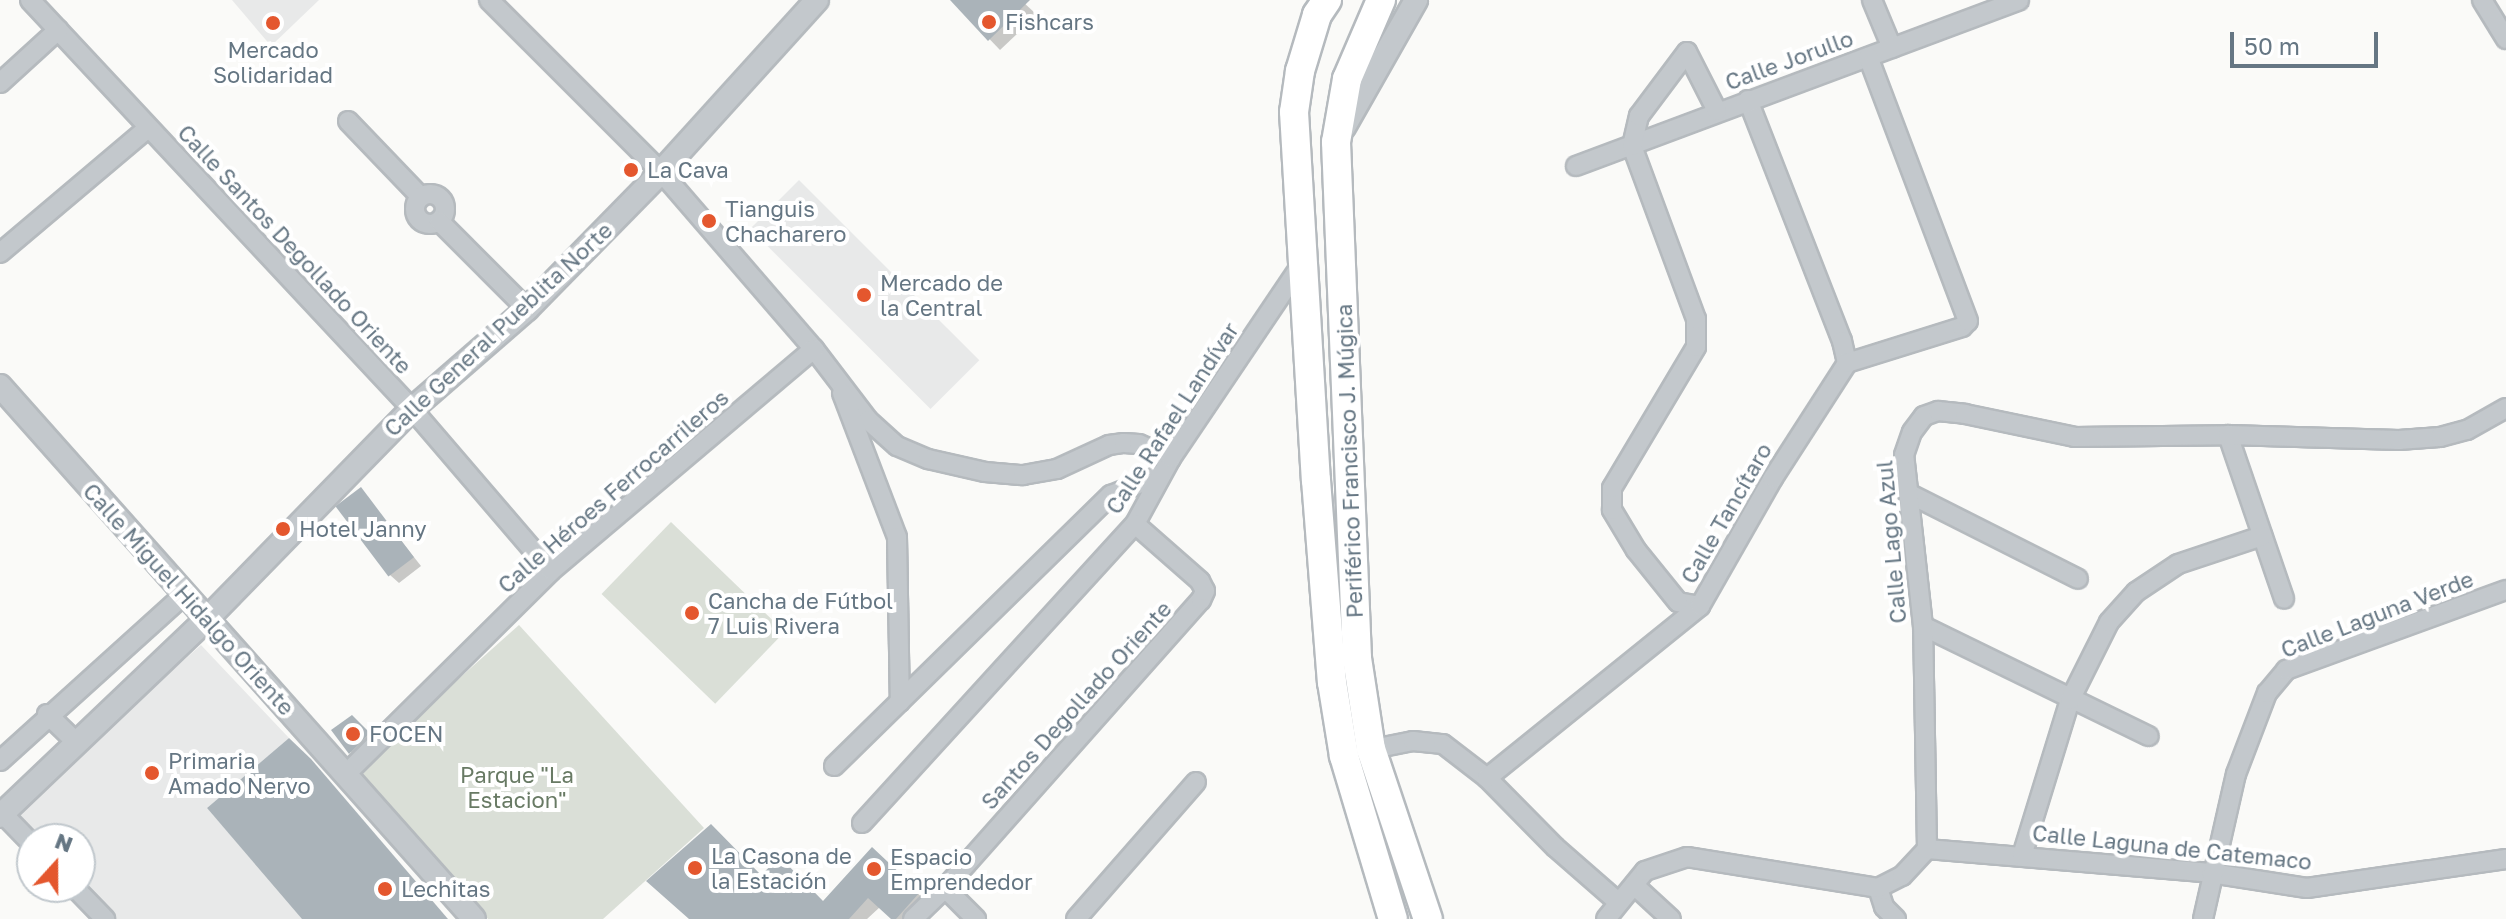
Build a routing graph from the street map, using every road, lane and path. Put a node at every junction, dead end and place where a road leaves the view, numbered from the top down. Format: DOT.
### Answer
graph roads {
  1 [pos="30,0"];
  2 [pos="489,0"];
  3 [pos="817,0"];
  4 [pos="1327,0"];
  5 [pos="1381,0"];
  6 [pos="1416,0"];
  7 [pos="1872,0"];
  8 [pos="2019,0"];
  9 [pos="2482,0"];
  10 [pos="58,30"];
  11 [pos="2506,39"];
  12 [pos="1892,48"];
  13 [pos="1868,57"];
  14 [pos="0,83"];
  15 [pos="1748,100"];
  16 [pos="1717,111"];
  17 [pos="348,121"];
  18 [pos="148,128"];
  19 [pos="1632,146"];
  20 [pos="1336,153"];
  21 [pos="1295,163"];
  22 [pos="1576,166"];
  23 [pos="661,172"];
  24 [pos="0,253"];
  25 [pos="1302,264"];
  26 [pos="527,309"];
  27 [pos="814,349"];
  28 [pos="1847,363"];
  29 [pos="0,386"];
  30 [pos="840,386"];
  31 [pos="2506,408"];
  32 [pos="412,409"];
  33 [pos="2228,435"];
  34 [pos="1171,458"];
  35 [pos="1161,475"];
  36 [pos="1910,494"];
  37 [pos="1135,524"];
  38 [pos="2262,536"];
  39 [pos="551,571"];
  40 [pos="2078,579"];
  41 [pos="2506,590"];
  42 [pos="184,595"];
  43 [pos="2284,599"];
  44 [pos="1700,606"];
  45 [pos="207,619"];
  46 [pos="1923,626"];
  47 [pos="2070,700"];
  48 [pos="900,702"];
  49 [pos="47,714"];
  50 [pos="2149,736"];
  51 [pos="76,742"];
  52 [pos="1371,749"];
  53 [pos="3,751"];
  54 [pos="1344,756"];
  55 [pos="834,766"];
  56 [pos="345,775"];
  57 [pos="1487,778"];
  58 [pos="1196,782"];
  59 [pos="1,814"];
  60 [pos="862,823"];
  61 [pos="16,829"];
  62 [pos="1927,849"];
  63 [pos="2022,856"];
  64 [pos="2506,859"];
  65 [pos="2211,873"];
  66 [pos="1634,885"];
  67 [pos="945,888"];
  68 [pos="1878,888"];
  69 [pos="1618,902"];
  70 [pos="90,903"];
  71 [pos="105,919"];
  72 [pos="474,919"];
  73 [pos="913,919"];
  74 [pos="976,919"];
  75 [pos="1076,919"];
  76 [pos="1393,919"];
  77 [pos="1428,919"];
  78 [pos="1606,919"];
  79 [pos="1671,919"];
  80 [pos="1896,919"];
  81 [pos="2203,919"];
  1 -- 10 [label="street, Calle Santos Degollado Oriente"];
  2 -- 23 [label="street"];
  3 -- 23 [label="street, Calle General Pueblita Norte"];
  4 -- 21 [label="main road, Periférico Francisco J. Múgica"];
  5 -- 20 [label="main road, Periférico Francisco J. Múgica"];
  6 -- 20 [label="street"];
  7 -- 12 [label="street"];
  8 -- 12 [label="street, Calle Jorullo"];
  9 -- 11 [label="street"];
  10 -- 14 [label="street"];
  10 -- 18 [label="street, Calle Santos Degollado Oriente"];
  12 -- 13 [label="street, Calle Jorullo"];
  13 -- 15 [label="street, Calle Jorullo"];
  13 -- 28 [label="street"];
  15 -- 16 [label="street, Calle Jorullo"];
  15 -- 28 [label="street"];
  16 -- 19 [label="street, Calle Jorullo"];
  16 -- 19 [label="street"];
  17 -- 26 [label="street"];
  18 -- 24 [label="street"];
  18 -- 32 [label="street, Calle Santos Degollado Oriente"];
  19 -- 22 [label="street, Calle Jorullo"];
  19 -- 44 [label="street"];
  20 -- 21 [label="main road"];
  20 -- 52 [label="main road, Periférico Francisco J. Múgica"];
  21 -- 25 [label="main road, Periférico Francisco J. Múgica"];
  23 -- 26 [label="street, Calle General Pueblita Norte"];
  23 -- 27 [label="street"];
  25 -- 34 [label="street, Calle Rafael Landívar"];
  25 -- 54 [label="main road, Periférico Francisco J. Múgica"];
  26 -- 32 [label="street, Calle General Pueblita Norte"];
  27 -- 30 [label="street"];
  27 -- 39 [label="street, Calle Héroes Ferrocarrileros"];
  28 -- 44 [label="street, Calle Tancítaro"];
  29 -- 42 [label="street, Calle Miguel Hidalgo Oriente"];
  30 -- 34 [label="street"];
  30 -- 48 [label="street"];
  31 -- 33 [label="street, Calle Lago Azul"];
  32 -- 39 [label="street, Calle Santos Degollado Oriente"];
  32 -- 45 [label="street, Calle General Pueblita Norte"];
  33 -- 36 [label="street, Calle Lago Azul"];
  33 -- 38 [label="street"];
  34 -- 35 [label="street, Calle Rafael Landívar"];
  35 -- 37 [label="street, Calle Rafael Landívar"];
  35 -- 48 [label="street"];
  36 -- 40 [label="street"];
  36 -- 46 [label="street, Calle Lago Azul"];
  37 -- 60 [label="street, Calle Rafael Landívar"];
  37 -- 67 [label="street, Santos Degollado Oriente"];
  38 -- 43 [label="street"];
  38 -- 47 [label="street"];
  39 -- 56 [label="street, Calle Héroes Ferrocarrileros"];
  41 -- 65 [label="street, Calle Laguna Verde"];
  42 -- 45 [label="street, Calle Miguel Hidalgo Oriente"];
  42 -- 49 [label="street"];
  44 -- 57 [label="street, Calle Tancítaro"];
  45 -- 51 [label="street, Calle General Pueblita Norte"];
  45 -- 56 [label="street, Calle Miguel Hidalgo Oriente"];
  46 -- 47 [label="street"];
  46 -- 62 [label="street, Calle Lago Azul"];
  47 -- 50 [label="street"];
  47 -- 63 [label="street"];
  48 -- 55 [label="street"];
  49 -- 51 [label="street"];
  49 -- 53 [label="street"];
  51 -- 59 [label="street, Calle General Pueblita Norte"];
  52 -- 54 [label="street"];
  52 -- 57 [label="street"];
  52 -- 77 [label="main road, Periférico Francisco J. Múgica"];
  54 -- 76 [label="main road, Periférico Francisco J. Múgica"];
  56 -- 72 [label="street, Calle Miguel Hidalgo Oriente"];
  57 -- 69 [label="street"];
  58 -- 75 [label="street"];
  59 -- 61 [label="street"];
  62 -- 63 [label="street, Calle Laguna de Catemaco"];
  62 -- 68 [label="street"];
  63 -- 65 [label="street, Calle Laguna de Catemaco"];
  64 -- 65 [label="street, Calle Laguna de Catemaco"];
  65 -- 81 [label="street, Calle Laguna Verde"];
  66 -- 68 [label="street"];
  66 -- 69 [label="street"];
  66 -- 79 [label="street"];
  67 -- 73 [label="street, Santos Degollado Oriente"];
  67 -- 74 [label="street"];
  68 -- 80 [label="street"];
  69 -- 78 [label="street"];
  70 -- 71 [label="street"];
}
